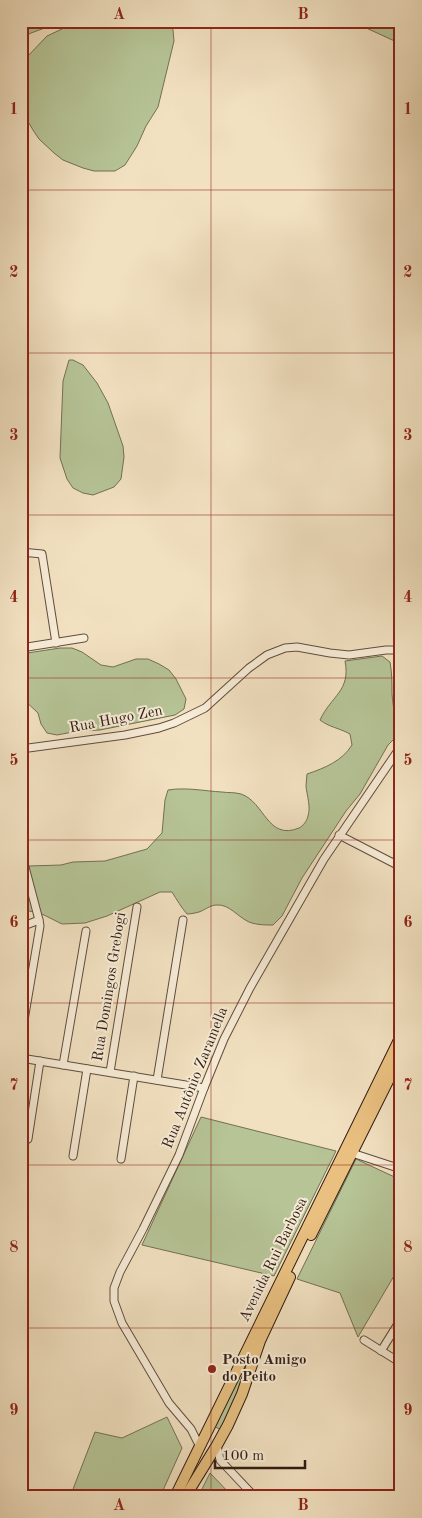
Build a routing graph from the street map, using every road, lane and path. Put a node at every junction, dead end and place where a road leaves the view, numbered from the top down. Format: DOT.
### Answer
graph roads {
  1 [pos="21,552"];
  2 [pos="401,635"];
  3 [pos="84,638"];
  4 [pos="56,642"];
  5 [pos="21,648"];
  6 [pos="400,650"];
  7 [pos="401,677"];
  8 [pos="401,746"];
  9 [pos="21,749"];
  10 [pos="339,835"];
  11 [pos="21,852"];
  12 [pos="401,867"];
  13 [pos="137,907"];
  14 [pos="39,920"];
  15 [pos="183,920"];
  16 [pos="21,927"];
  17 [pos="86,931"];
  18 [pos="401,1036"];
  19 [pos="21,1038"];
  20 [pos="401,1055"];
  21 [pos="21,1058"];
  22 [pos="40,1061"];
  23 [pos="63,1065"];
  24 [pos="87,1069"];
  25 [pos="110,1072"];
  26 [pos="134,1076"];
  27 [pos="157,1080"];
  28 [pos="204,1088"];
  29 [pos="28,1139"];
  30 [pos="352,1153"];
  31 [pos="73,1156"];
  32 [pos="121,1159"];
  33 [pos="401,1169"];
  34 [pos="401,1318"];
  35 [pos="364,1340"];
  36 [pos="381,1350"];
  37 [pos="401,1363"];
  38 [pos="191,1429"];
  39 [pos="205,1433"];
  40 [pos="199,1445"];
  41 [pos="217,1445"];
  42 [pos="215,1458"];
  43 [pos="174,1497"];
  44 [pos="185,1497"];
  45 [pos="255,1497"];
  1 -- 4 [label="street"];
  2 -- 6 [label="street"];
  3 -- 4 [label="street"];
  4 -- 5 [label="street"];
  6 -- 7 [label="street"];
  6 -- 9 [label="street, Rua Hugo Zen"];
  8 -- 10 [label="street, Rua Antônio Zaramella"];
  10 -- 12 [label="street"];
  10 -- 28 [label="street, Rua Antônio Zaramella"];
  11 -- 14 [label="street"];
  13 -- 25 [label="street, Rua Domingos Grebogi"];
  14 -- 16 [label="street"];
  14 -- 19 [label="street"];
  15 -- 27 [label="street"];
  17 -- 23 [label="street"];
  18 -- 39 [label="main road, Avenida Rui Barbosa"];
  20 -- 30 [label="main road, Avenida Rui Barbosa"];
  21 -- 22 [label="street"];
  22 -- 23 [label="street"];
  22 -- 29 [label="street"];
  23 -- 24 [label="street"];
  24 -- 25 [label="street"];
  24 -- 31 [label="street"];
  25 -- 26 [label="street"];
  26 -- 27 [label="street"];
  26 -- 32 [label="street"];
  27 -- 28 [label="street"];
  28 -- 38 [label="street, Rua Antônio Zaramella"];
  30 -- 33 [label="street"];
  30 -- 41 [label="main road, Avenida Rui Barbosa"];
  34 -- 36 [label="street"];
  35 -- 36 [label="street"];
  36 -- 37 [label="street"];
  38 -- 39 [label="street"];
  38 -- 40 [label="street, Rua Antônio Zaramella"];
  39 -- 40 [label="main road, Avenida Rui Barbosa"];
  39 -- 41 [label="main road"];
  40 -- 42 [label="main road"];
  40 -- 43 [label="main road, Avenida Rui Barbosa"];
  41 -- 42 [label="main road, Avenida Rui Barbosa"];
  42 -- 44 [label="main road, Avenida Rui Barbosa"];
  42 -- 45 [label="street"];
}
